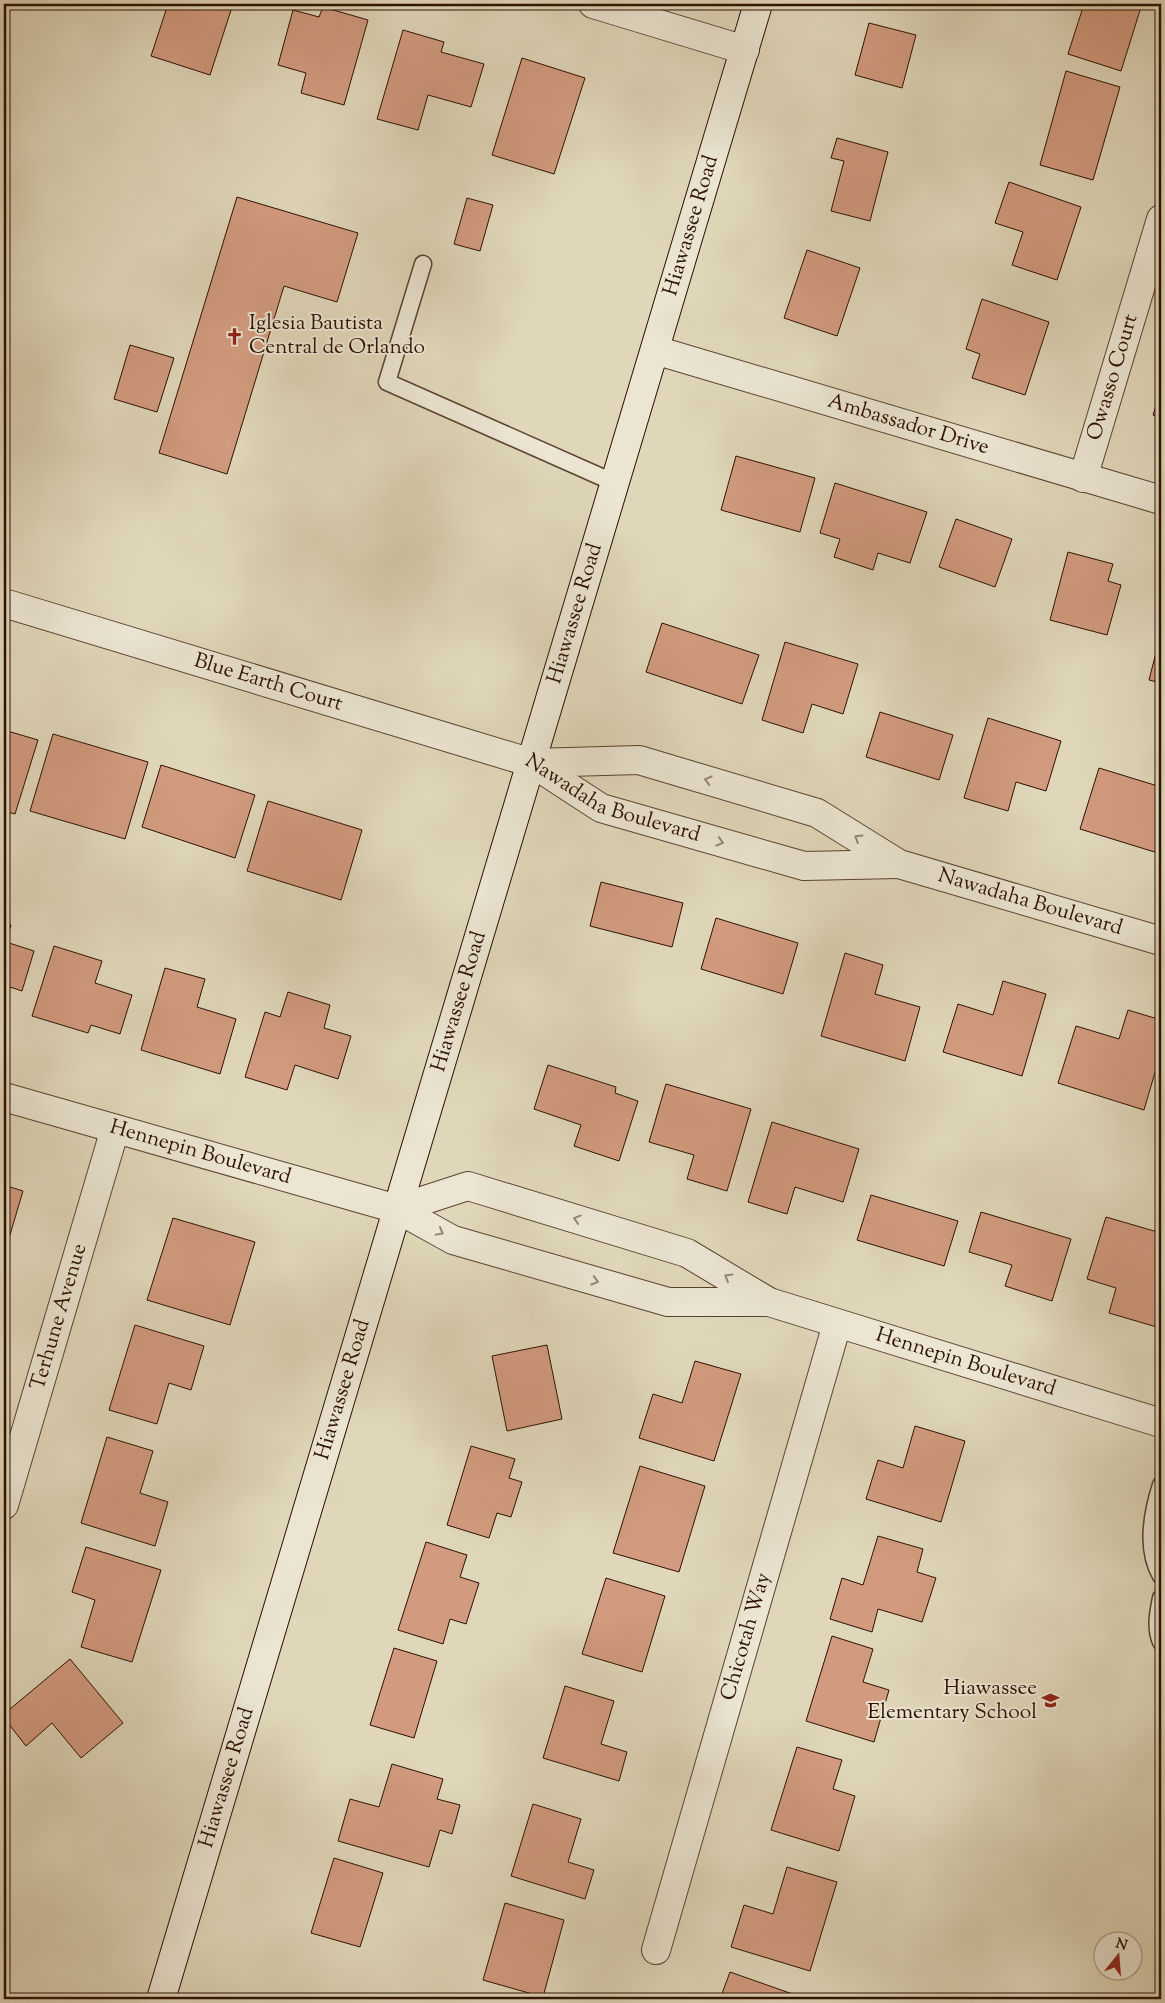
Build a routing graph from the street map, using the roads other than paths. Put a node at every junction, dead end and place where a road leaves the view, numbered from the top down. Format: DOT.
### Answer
graph roads {
  1 [pos="593,4"];
  2 [pos="758,4"];
  3 [pos="745,50"];
  4 [pos="1161,219"];
  5 [pos="423,264"];
  6 [pos="655,350"];
  7 [pos="1083,478"];
  8 [pos="615,483"];
  9 [pos="1161,500"];
  10 [pos="4,603"];
  11 [pos="532,763"];
  12 [pos="900,864"];
  13 [pos="1161,941"];
  14 [pos="4,1097"];
  15 [pos="115,1129"];
  16 [pos="397,1209"];
  17 [pos="769,1302"];
  18 [pos="837,1324"];
  19 [pos="1161,1423"];
  20 [pos="1161,1485"];
  21 [pos="4,1505"];
  22 [pos="1161,1576"];
  23 [pos="1161,1598"];
  24 [pos="1161,1642"];
  25 [pos="656,1950"];
  26 [pos="162,1999"];
  1 -- 3 [label="street"];
  2 -- 3 [label="street, Hiawassee Road"];
  3 -- 6 [label="street, Hiawassee Road"];
  4 -- 7 [label="street, Owasso Court"];
  5 -- 8 [label="lane"];
  6 -- 7 [label="street, Ambassador Drive"];
  6 -- 8 [label="street, Hiawassee Road"];
  7 -- 9 [label="street, Ambassador Drive"];
  8 -- 11 [label="street, Hiawassee Road"];
  10 -- 11 [label="street, Blue Earth Court"];
  11 -- 12 [label="street, Nawadaha Boulevard, one-way"];
  12 -- 11 [label="street, Nawadaha Boulevard, one-way"];
  11 -- 16 [label="street, Hiawassee Road"];
  12 -- 13 [label="street, Nawadaha Boulevard"];
  14 -- 15 [label="street, Hennepin Boulevard"];
  15 -- 16 [label="street, Hennepin Boulevard"];
  15 -- 21 [label="street, Terhune Avenue"];
  16 -- 17 [label="street, Hennepin Boulevard, one-way"];
  17 -- 16 [label="street, Hennepin Boulevard, one-way"];
  16 -- 26 [label="street, Hiawassee Road"];
  17 -- 18 [label="street, Hennepin Boulevard"];
  18 -- 19 [label="street, Hennepin Boulevard"];
  18 -- 25 [label="street, Chicotah Way"];
  20 -- 22 [label="lane"];
  23 -- 24 [label="lane"];
}
